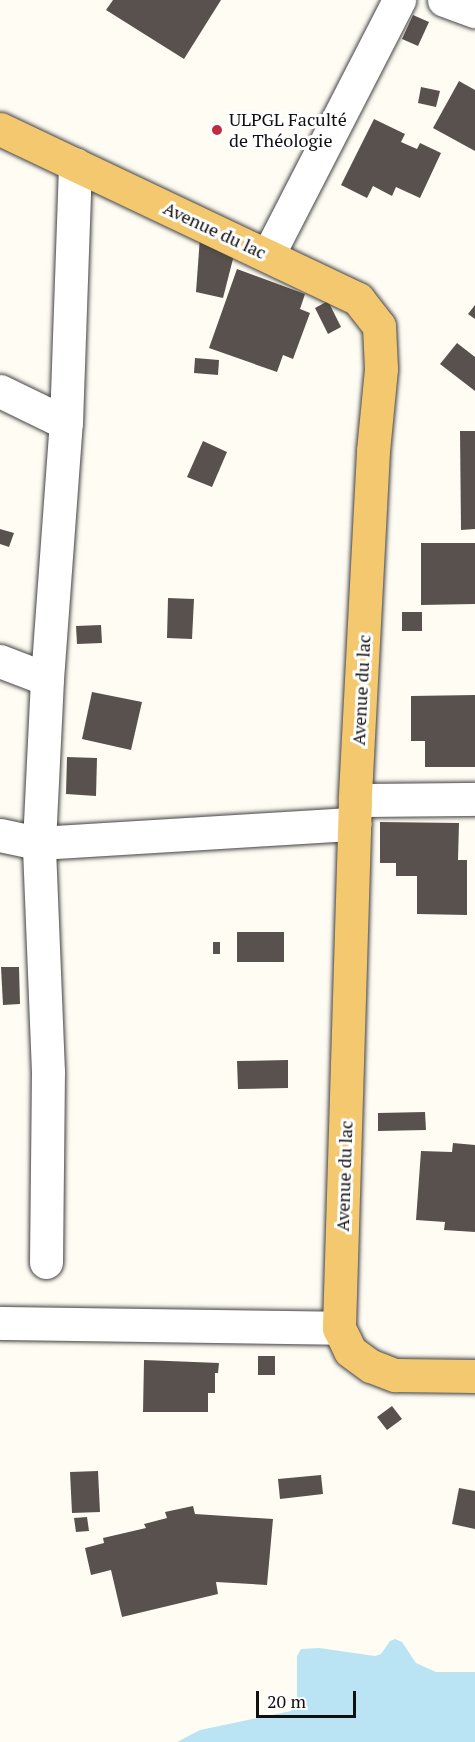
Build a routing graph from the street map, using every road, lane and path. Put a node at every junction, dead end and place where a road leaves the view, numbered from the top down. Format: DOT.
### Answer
graph roads {
  1 [pos="399,0"];
  2 [pos="444,0"];
  3 [pos="475,11"];
  4 [pos="0,129"];
  5 [pos="75,164"];
  6 [pos="268,255"];
  7 [pos="0,391"];
  8 [pos="66,423"];
  9 [pos="0,661"];
  10 [pos="47,679"];
  11 [pos="475,799"];
  12 [pos="355,812"];
  13 [pos="0,836"];
  14 [pos="39,843"];
  15 [pos="46,1262"];
  16 [pos="0,1323"];
  17 [pos="339,1328"];
  18 [pos="475,1376"];
  1 -- 6 [label="street"];
  2 -- 3 [label="street"];
  4 -- 5 [label="main road, Avenue du lac"];
  5 -- 6 [label="main road, Avenue du lac"];
  5 -- 8 [label="street"];
  6 -- 12 [label="main road, Avenue du lac"];
  7 -- 8 [label="street"];
  8 -- 10 [label="street"];
  9 -- 10 [label="street"];
  10 -- 14 [label="street"];
  11 -- 12 [label="street"];
  12 -- 14 [label="street"];
  12 -- 17 [label="main road, Avenue du lac"];
  13 -- 14 [label="street"];
  14 -- 15 [label="street"];
  16 -- 17 [label="street"];
  17 -- 18 [label="main road"];
}
